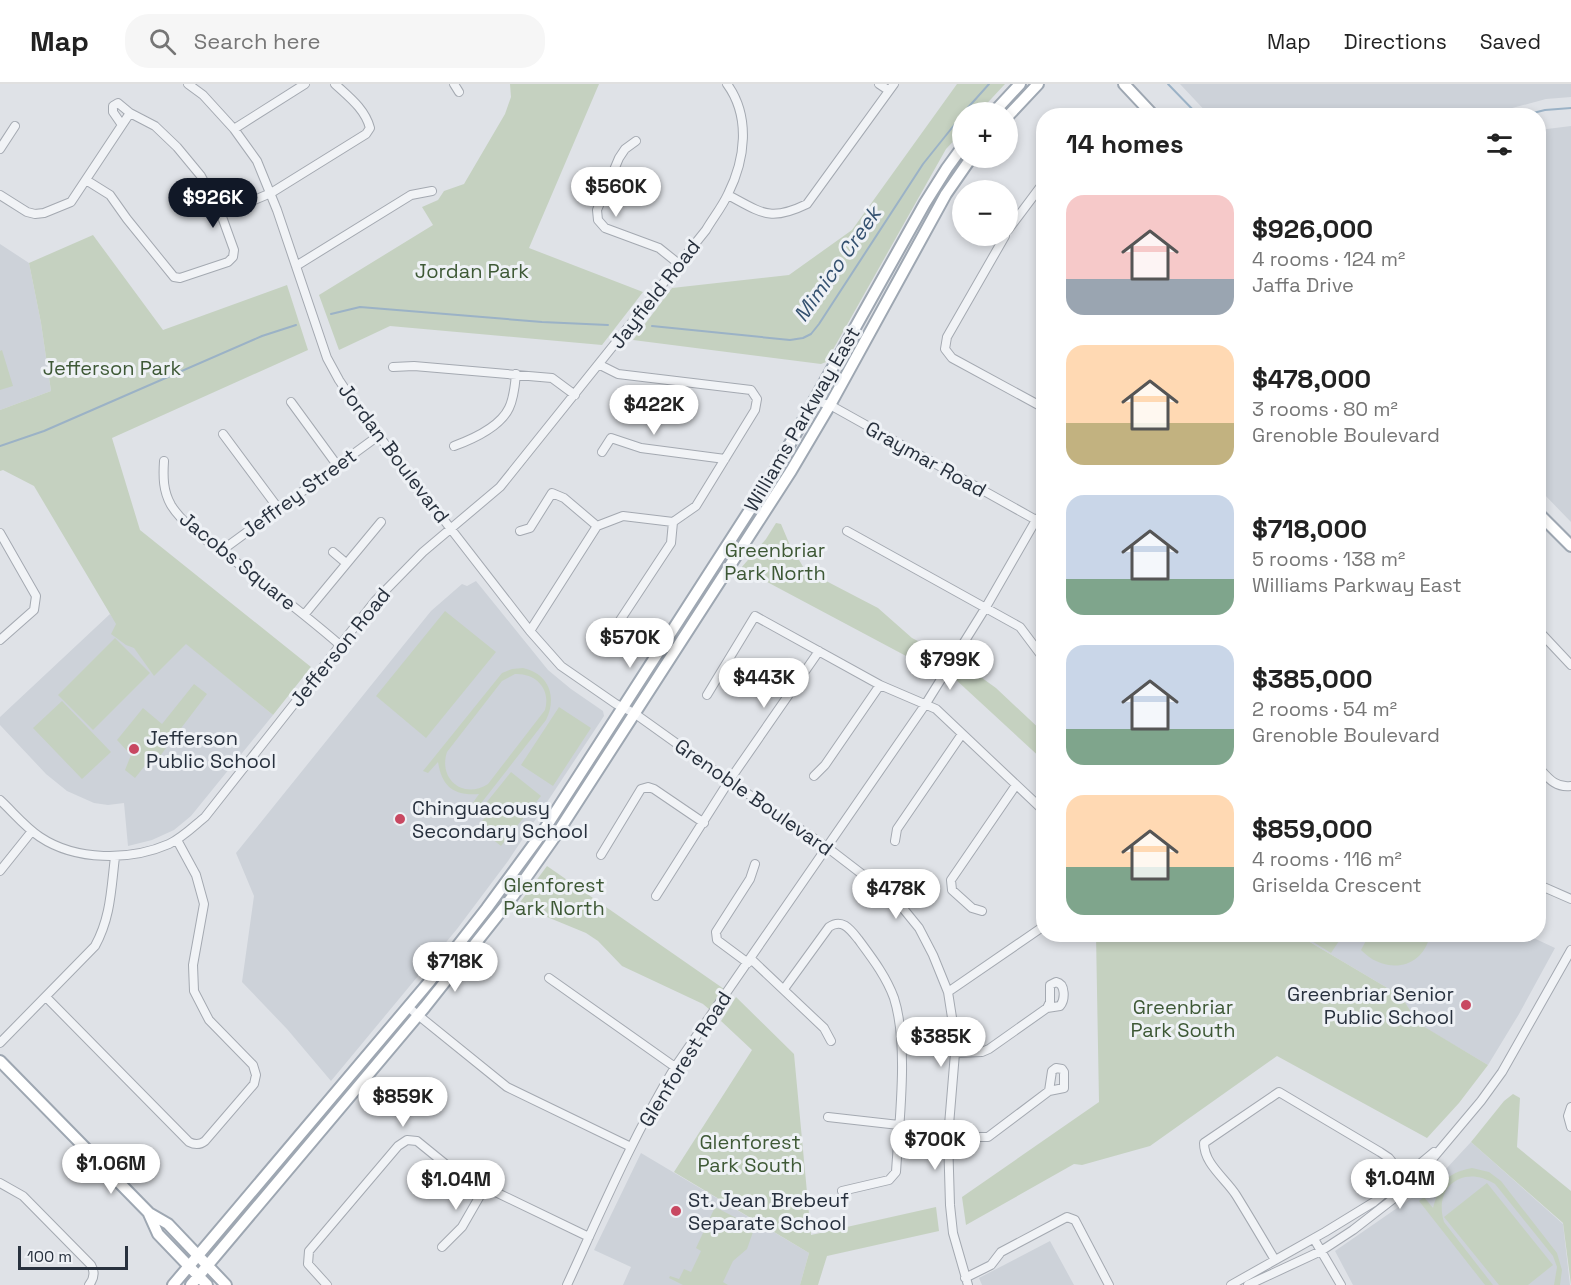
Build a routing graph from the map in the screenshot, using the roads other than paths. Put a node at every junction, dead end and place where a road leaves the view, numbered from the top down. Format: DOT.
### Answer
graph roads {
  1 [pos="188,84"];
  2 [pos="305,84"];
  3 [pos="335,84"];
  4 [pos="454,84"];
  5 [pos="727,84"];
  6 [pos="879,84"];
  7 [pos="1020,84"];
  8 [pos="1038,84"];
  9 [pos="1124,84"];
  10 [pos="891,87"];
  11 [pos="459,92"];
  12 [pos="1003,102"];
  13 [pos="1018,105"];
  14 [pos="1146,108"];
  15 [pos="130,113"];
  16 [pos="122,124"];
  17 [pos="15,126"];
  18 [pos="234,129"];
  19 [pos="636,141"];
  20 [pos="0,149"];
  21 [pos="952,161"];
  22 [pos="964,168"];
  23 [pos="86,180"];
  24 [pos="432,191"];
  25 [pos="271,193"];
  26 [pos="1036,193"];
  27 [pos="0,195"];
  28 [pos="728,195"];
  29 [pos="221,214"];
  30 [pos="1018,217"];
  31 [pos="999,246"];
  32 [pos="679,264"];
  33 [pos="296,266"];
  34 [pos="600,365"];
  35 [pos="393,367"];
  36 [pos="516,374"];
  37 [pos="575,395"];
  38 [pos="814,400"];
  39 [pos="291,402"];
  40 [pos="1036,404"];
  41 [pos="830,405"];
  42 [pos="223,434"];
  43 [pos="378,436"];
  44 [pos="454,446"];
  45 [pos="602,452"];
  46 [pos="725,459"];
  47 [pos="165,461"];
  48 [pos="337,465"];
  49 [pos="278,508"];
  50 [pos="1036,520"];
  51 [pos="1546,521"];
  52 [pos="381,522"];
  53 [pos="673,522"];
  54 [pos="597,526"];
  55 [pos="451,528"];
  56 [pos="520,531"];
  57 [pos="847,531"];
  58 [pos="0,533"];
  59 [pos="1571,546"];
  60 [pos="221,551"];
  61 [pos="333,552"];
  62 [pos="346,563"];
  63 [pos="986,607"];
  64 [pos="304,615"];
  65 [pos="530,631"];
  66 [pos="613,631"];
  67 [pos="1546,638"];
  68 [pos="0,640"];
  69 [pos="340,645"];
  70 [pos="1036,648"];
  71 [pos="819,651"];
  72 [pos="1571,665"];
  73 [pos="880,685"];
  74 [pos="707,695"];
  75 [pos="925,705"];
  76 [pos="623,707"];
  77 [pos="634,713"];
  78 [pos="962,734"];
  79 [pos="1546,775"];
  80 [pos="814,776"];
  81 [pos="729,781"];
  82 [pos="1016,785"];
  83 [pos="1571,786"];
  84 [pos="0,800"];
  85 [pos="1036,804"];
  86 [pos="704,823"];
  87 [pos="32,831"];
  88 [pos="177,840"];
  89 [pos="895,842"];
  90 [pos="828,848"];
  91 [pos="601,855"];
  92 [pos="115,856"];
  93 [pos="755,864"];
  94 [pos="0,870"];
  95 [pos="1546,888"];
  96 [pos="656,896"];
  97 [pos="1571,899"];
  98 [pos="982,911"];
  99 [pos="1036,932"];
  100 [pos="1571,950"];
  101 [pos="749,961"];
  102 [pos="549,978"];
  103 [pos="784,989"];
  104 [pos="948,992"];
  105 [pos="46,998"];
  106 [pos="408,1007"];
  107 [pos="1047,1008"];
  108 [pos="418,1015"];
  109 [pos="831,1041"];
  110 [pos="0,1043"];
  111 [pos="955,1053"];
  112 [pos="0,1062"];
  113 [pos="675,1068"];
  114 [pos="1049,1091"];
  115 [pos="1571,1107"];
  116 [pos="828,1117"];
  117 [pos="899,1125"];
  118 [pos="1571,1127"];
  119 [pos="948,1137"];
  120 [pos="1451,1138"];
  121 [pos="631,1147"];
  122 [pos="1404,1177"];
  123 [pos="0,1183"];
  124 [pos="485,1188"];
  125 [pos="842,1191"];
  126 [pos="149,1214"];
  127 [pos="589,1237"];
  128 [pos="1314,1239"];
  129 [pos="442,1246"];
  130 [pos="1321,1251"];
  131 [pos="198,1255"];
  132 [pos="1275,1260"];
  133 [pos="207,1265"];
  134 [pos="189,1266"];
  135 [pos="199,1276"];
  136 [pos="967,1282"];
  137 [pos="89,1285"];
  138 [pos="173,1285"];
  139 [pos="191,1285"];
  140 [pos="207,1285"];
  141 [pos="226,1285"];
  142 [pos="327,1285"];
  143 [pos="567,1285"];
  144 [pos="1109,1285"];
  145 [pos="1231,1285"];
  146 [pos="1248,1285"];
  147 [pos="1341,1285"];
  1 -- 18 [label="street, Jordan Boulevard"];
  2 -- 18 [label="street"];
  3 -- 25 [label="street"];
  4 -- 11 [label="street"];
  5 -- 28 [label="street, Jayfield Road"];
  6 -- 10 [label="street"];
  7 -- 12 [label="main road"];
  8 -- 13 [label="main road"];
  9 -- 14 [label="main road"];
  10 -- 28 [label="street"];
  15 -- 16 [label="street"];
  15 -- 16 [label="street"];
  15 -- 29 [label="street"];
  16 -- 23 [label="street"];
  17 -- 20 [label="street"];
  18 -- 25 [label="street, Jordan Boulevard"];
  19 -- 32 [label="street"];
  21 -- 38 [label="main road, Williams Parkway East"];
  22 -- 41 [label="main road, Williams Parkway East"];
  23 -- 27 [label="street"];
  23 -- 29 [label="street"];
  24 -- 33 [label="street"];
  25 -- 29 [label="street"];
  25 -- 33 [label="street, Jordan Boulevard"];
  26 -- 30 [label="street"];
  28 -- 32 [label="street, Jayfield Road"];
  31 -- 40 [label="street"];
  32 -- 34 [label="street, Jayfield Road"];
  33 -- 43 [label="street, Jordan Boulevard"];
  34 -- 37 [label="street, Jayfield Road"];
  34 -- 46 [label="street"];
  35 -- 36 [label="street"];
  36 -- 37 [label="street"];
  36 -- 44 [label="street"];
  37 -- 55 [label="street, Jayfield Road"];
  38 -- 41 [label="street, Graymar Road"];
  38 -- 76 [label="main road, Williams Parkway East"];
  39 -- 48 [label="street"];
  41 -- 50 [label="street, Graymar Road"];
  41 -- 77 [label="main road, Williams Parkway East"];
  42 -- 49 [label="street"];
  43 -- 48 [label="street, Jeffrey Street"];
  43 -- 55 [label="street, Jordan Boulevard"];
  45 -- 46 [label="street"];
  46 -- 53 [label="street"];
  47 -- 60 [label="street, Jacobs Square"];
  48 -- 49 [label="street, Jeffrey Street"];
  49 -- 60 [label="street, Jeffrey Street"];
  50 -- 63 [label="street, Glenforest Road"];
  51 -- 59 [label="main road"];
  52 -- 62 [label="street"];
  53 -- 54 [label="street"];
  53 -- 66 [label="street"];
  54 -- 56 [label="street"];
  54 -- 65 [label="street"];
  55 -- 65 [label="street, Jordan Boulevard"];
  55 -- 69 [label="street, Jefferson Road"];
  57 -- 63 [label="street"];
  58 -- 68 [label="street"];
  60 -- 64 [label="street, Jacobs Square"];
  61 -- 62 [label="street"];
  62 -- 64 [label="street"];
  63 -- 70 [label="street"];
  63 -- 75 [label="street, Glenforest Road"];
  64 -- 69 [label="street, Jacobs Square"];
  65 -- 76 [label="street, Jordan Boulevard"];
  67 -- 72 [label="street"];
  69 -- 88 [label="street, Jefferson Road"];
  71 -- 73 [label="street"];
  71 -- 74 [label="street"];
  71 -- 81 [label="street"];
  73 -- 75 [label="street"];
  73 -- 80 [label="street"];
  75 -- 78 [label="street"];
  75 -- 90 [label="street, Glenforest Road"];
  76 -- 77 [label="street, Jordan Boulevard"];
  76 -- 106 [label="main road, Williams Parkway East"];
  77 -- 81 [label="street, Grenoble Boulevard"];
  77 -- 108 [label="main road, Williams Parkway East"];
  78 -- 82 [label="street"];
  78 -- 89 [label="street"];
  79 -- 83 [label="street"];
  81 -- 86 [label="street"];
  81 -- 90 [label="street, Grenoble Boulevard"];
  82 -- 85 [label="street"];
  82 -- 98 [label="street"];
  84 -- 87 [label="street, Jefferson Road"];
  86 -- 91 [label="street"];
  86 -- 96 [label="street"];
  87 -- 92 [label="street, Jefferson Road"];
  87 -- 94 [label="street"];
  88 -- 92 [label="street, Jefferson Road"];
  88 -- 105 [label="street"];
  90 -- 101 [label="street, Glenforest Road"];
  90 -- 104 [label="street, Grenoble Boulevard"];
  92 -- 105 [label="street"];
  93 -- 101 [label="street"];
  95 -- 97 [label="street"];
  99 -- 104 [label="street"];
  100 -- 120 [label="street"];
  101 -- 103 [label="street"];
  101 -- 113 [label="street, Glenforest Road"];
  102 -- 113 [label="street"];
  103 -- 109 [label="street"];
  103 -- 117 [label="street"];
  104 -- 111 [label="street, Grenoble Boulevard"];
  105 -- 110 [label="street"];
  106 -- 108 [label="street"];
  106 -- 131 [label="main road, Williams Parkway East"];
  107 -- 111 [label="street"];
  108 -- 121 [label="street"];
  108 -- 133 [label="main road, Williams Parkway East"];
  111 -- 119 [label="street, Grenoble Boulevard"];
  112 -- 126 [label="main road"];
  113 -- 121 [label="street, Glenforest Road"];
  114 -- 119 [label="street"];
  115 -- 118 [label="street"];
  116 -- 117 [label="street"];
  117 -- 119 [label="street"];
  117 -- 125 [label="street"];
  119 -- 136 [label="street, Grenoble Boulevard"];
  120 -- 122 [label="street"];
  120 -- 130 [label="street"];
  121 -- 127 [label="street, Glenforest Road"];
  122 -- 128 [label="street"];
  122 -- 132 [label="street"];
  123 -- 137 [label="street"];
  124 -- 127 [label="street"];
  124 -- 129 [label="street"];
  124 -- 142 [label="street"];
  126 -- 131 [label="main road"];
  126 -- 134 [label="main road"];
  127 -- 143 [label="street, Glenforest Road"];
  128 -- 130 [label="street"];
  128 -- 132 [label="street"];
  130 -- 146 [label="street"];
  130 -- 147 [label="street"];
  131 -- 133 [label="main road"];
  131 -- 134 [label="main road, Williams Parkway East"];
  132 -- 145 [label="street"];
  133 -- 135 [label="main road, Williams Parkway East"];
  133 -- 141 [label="main road"];
  134 -- 135 [label="main road"];
  134 -- 138 [label="main road, Williams Parkway East"];
  135 -- 139 [label="main road, Williams Parkway East"];
  135 -- 140 [label="main road"];
  136 -- 144 [label="street"];
}
